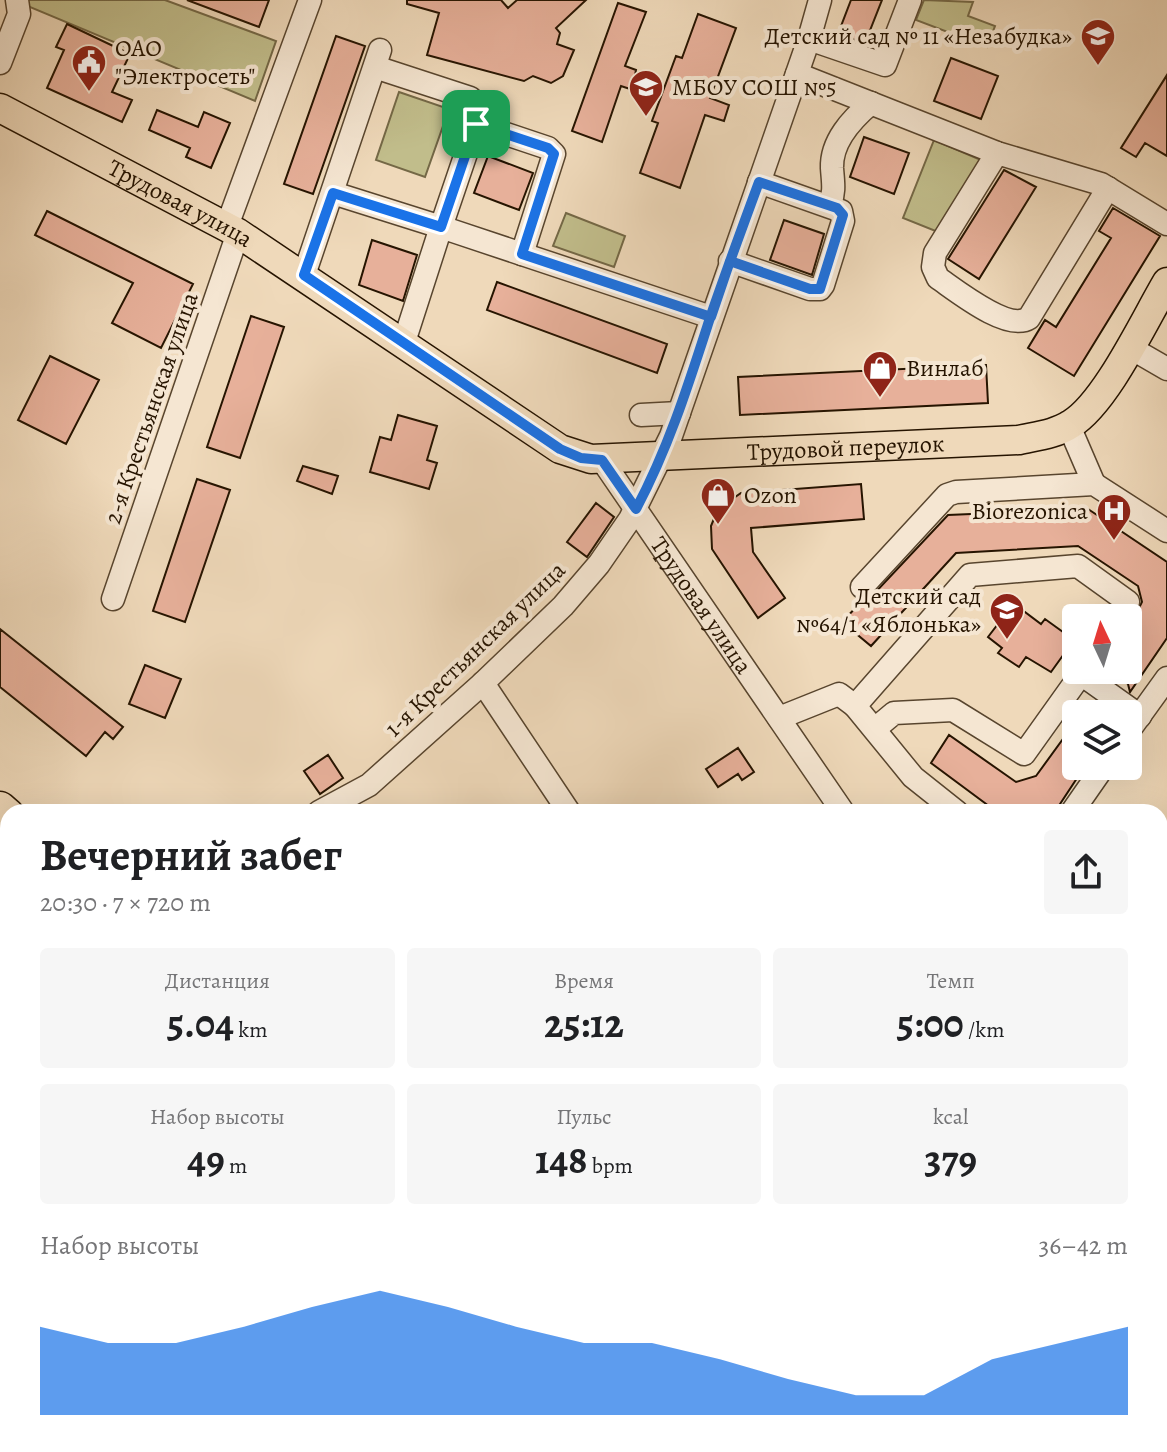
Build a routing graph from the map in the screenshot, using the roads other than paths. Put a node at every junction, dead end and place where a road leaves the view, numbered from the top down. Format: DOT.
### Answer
graph roads {
  1 [pos="17,0"];
  2 [pos="310,0"];
  3 [pos="820,0"];
  4 [pos="910,0"];
  5 [pos="809,39"];
  6 [pos="0,63"];
  7 [pos="797,74"];
  8 [pos="871,103"];
  9 [pos="0,108"];
  10 [pos="476,124"];
  11 [pos="997,153"];
  12 [pos="759,182"];
  13 [pos="1108,188"];
  14 [pos="333,193"];
  15 [pos="830,205"];
  16 [pos="1167,224"];
  17 [pos="441,227"];
  18 [pos="232,230"];
  19 [pos="522,254"];
  20 [pos="730,261"];
  21 [pos="304,275"];
  22 [pos="1167,282"];
  23 [pos="711,317"];
  24 [pos="404,342"];
  25 [pos="1129,347"];
  26 [pos="1167,369"];
  27 [pos="679,413"];
  28 [pos="641,415"];
  29 [pos="1076,420"];
  30 [pos="663,457"];
  31 [pos="602,460"];
  32 [pos="1094,484"];
  33 [pos="636,509"];
  34 [pos="1167,531"];
  35 [pos="862,587"];
  36 [pos="113,599"];
  37 [pos="1128,604"];
  38 [pos="1167,678"];
  39 [pos="483,683"];
  40 [pos="1074,684"];
  41 [pos="1095,684"];
  42 [pos="1110,700"];
  43 [pos="855,706"];
  44 [pos="1142,713"];
  45 [pos="779,718"];
  46 [pos="876,728"];
  47 [pos="1094,780"];
  48 [pos="334,804"];
  49 [pos="564,804"];
  50 [pos="838,804"];
  51 [pos="946,804"];
  52 [pos="1078,804"];
  1 -- 6 [label="street"];
  2 -- 18 [label="street, 2-я Крестьянская улица"];
  3 -- 5 [label="street, 1-я Крестьянская улица"];
  4 -- 5 [label="street"];
  5 -- 7 [label="street, 1-я Крестьянская улица"];
  7 -- 8 [label="street"];
  7 -- 12 [label="street, 1-я Крестьянская улица"];
  8 -- 11 [label="street"];
  8 -- 15 [label="street"];
  9 -- 18 [label="main road, Трудовая улица"];
  10 -- 14 [label="street"];
  10 -- 17 [label="street"];
  10 -- 19 [label="street"];
  11 -- 13 [label="street"];
  11 -- 13 [label="street"];
  12 -- 15 [label="street"];
  12 -- 20 [label="street, 1-я Крестьянская улица"];
  13 -- 16 [label="street"];
  14 -- 17 [label="street"];
  14 -- 21 [label="street"];
  15 -- 20 [label="street"];
  17 -- 19 [label="street"];
  17 -- 24 [label="street"];
  18 -- 21 [label="main road, Трудовая улица"];
  18 -- 36 [label="street, 2-я Крестьянская улица"];
  19 -- 23 [label="street"];
  20 -- 23 [label="street, 1-я Крестьянская улица"];
  21 -- 24 [label="main road, Трудовая улица"];
  22 -- 25 [label="main road"];
  23 -- 27 [label="street, 1-я Крестьянская улица"];
  24 -- 31 [label="main road, Трудовая улица"];
  25 -- 26 [label="street"];
  25 -- 29 [label="main road"];
  27 -- 28 [label="street"];
  27 -- 30 [label="street, 1-я Крестьянская улица"];
  29 -- 30 [label="main road, Трудовой переулок"];
  29 -- 32 [label="street"];
  30 -- 31 [label="main road, Трудовой переулок"];
  30 -- 33 [label="street, 1-я Крестьянская улица"];
  31 -- 33 [label="street, Трудовая улица"];
  32 -- 34 [label="street"];
  32 -- 35 [label="street"];
  33 -- 39 [label="street, 1-я Крестьянская улица"];
  33 -- 45 [label="street, Трудовая улица"];
  37 -- 43 [label="street"];
  38 -- 44 [label="street"];
  39 -- 48 [label="street, 1-я Крестьянская улица"];
  39 -- 49 [label="street"];
  40 -- 46 [label="street"];
  41 -- 42 [label="street"];
  43 -- 45 [label="street"];
  43 -- 46 [label="street"];
  45 -- 50 [label="street, Трудовая улица"];
  46 -- 51 [label="street"];
  47 -- 52 [label="street"];
}
